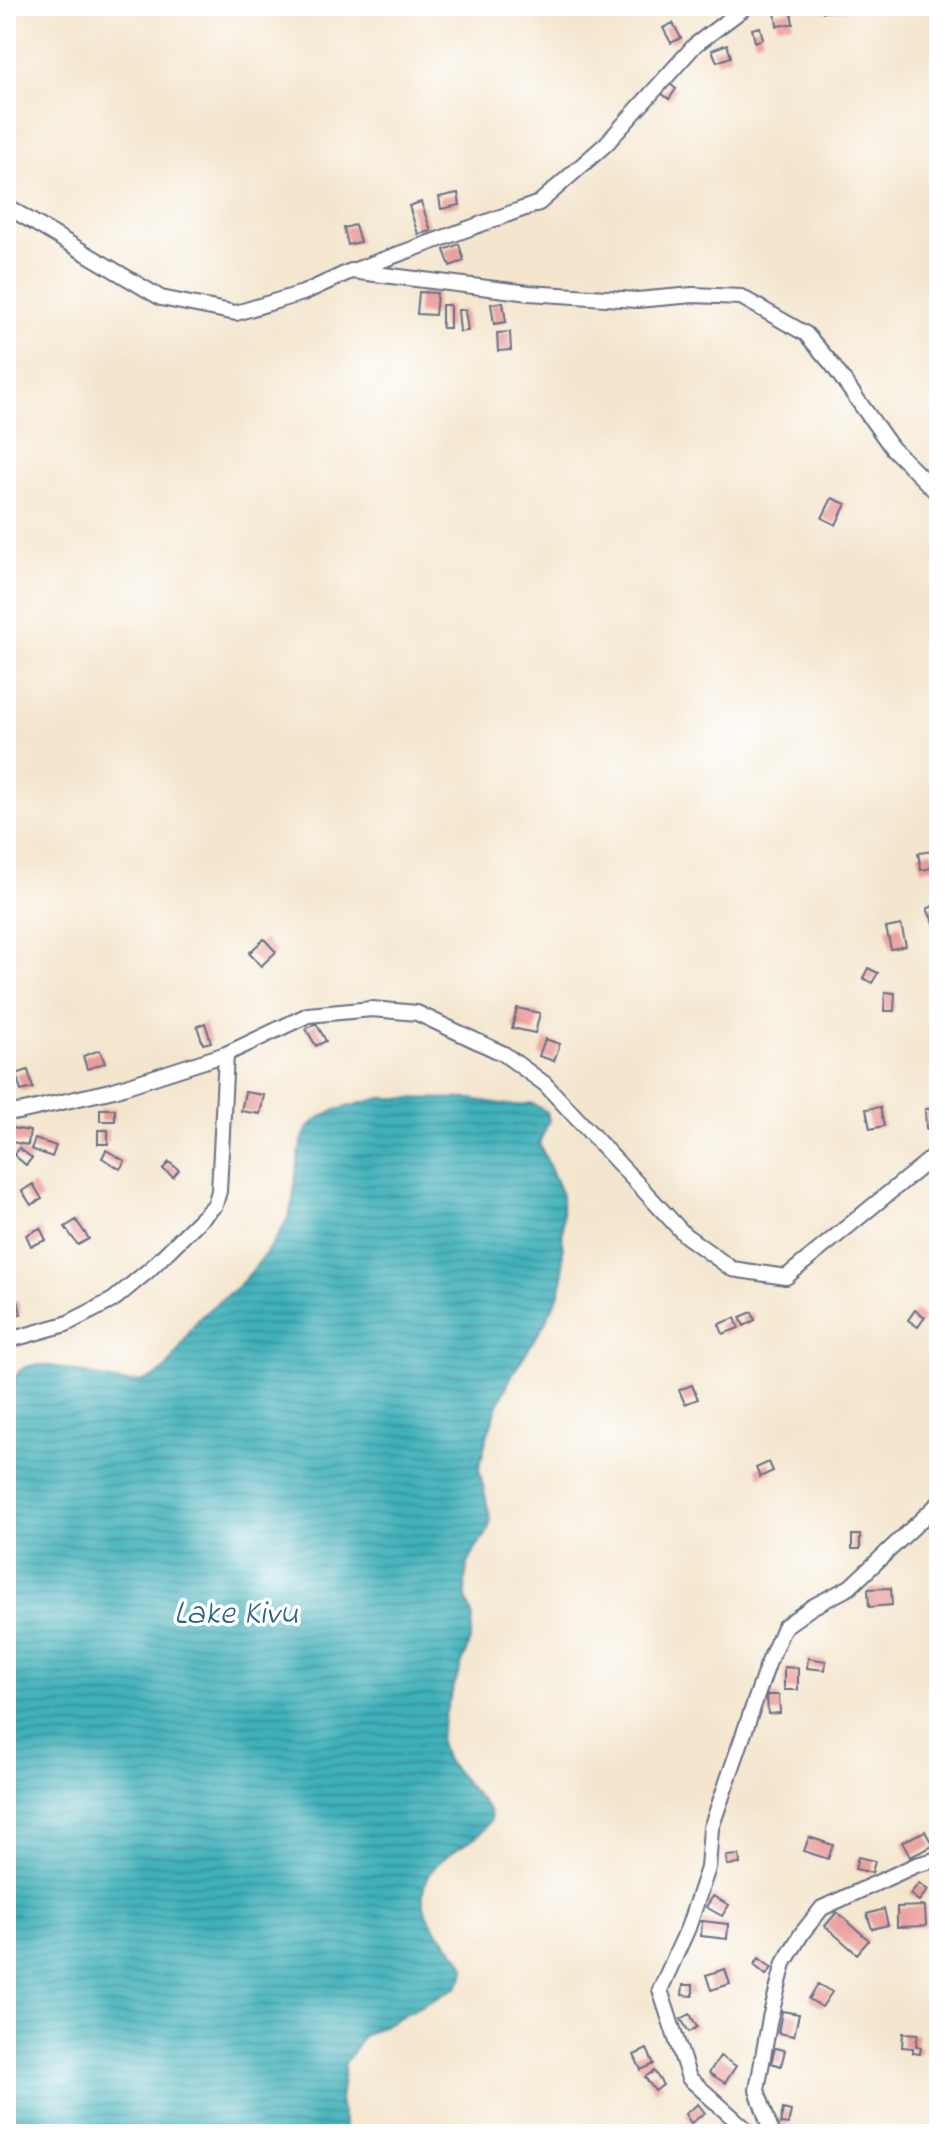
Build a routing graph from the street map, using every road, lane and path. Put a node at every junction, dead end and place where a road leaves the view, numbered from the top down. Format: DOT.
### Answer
graph roads {
  1 [pos="747,6"];
  2 [pos="6,206"];
  3 [pos="351,271"];
  4 [pos="939,495"];
  5 [pos="226,1054"];
  6 [pos="6,1111"];
  7 [pos="939,1152"];
  8 [pos="6,1341"];
  9 [pos="939,1503"];
  10 [pos="939,1859"];
  11 [pos="751,2134"];
  12 [pos="772,2134"];
  1 -- 3 [label="street"];
  2 -- 3 [label="street"];
  3 -- 4 [label="street"];
  5 -- 6 [label="street"];
  5 -- 7 [label="street"];
  5 -- 8 [label="street"];
  9 -- 11 [label="street"];
  10 -- 12 [label="street"];
}
